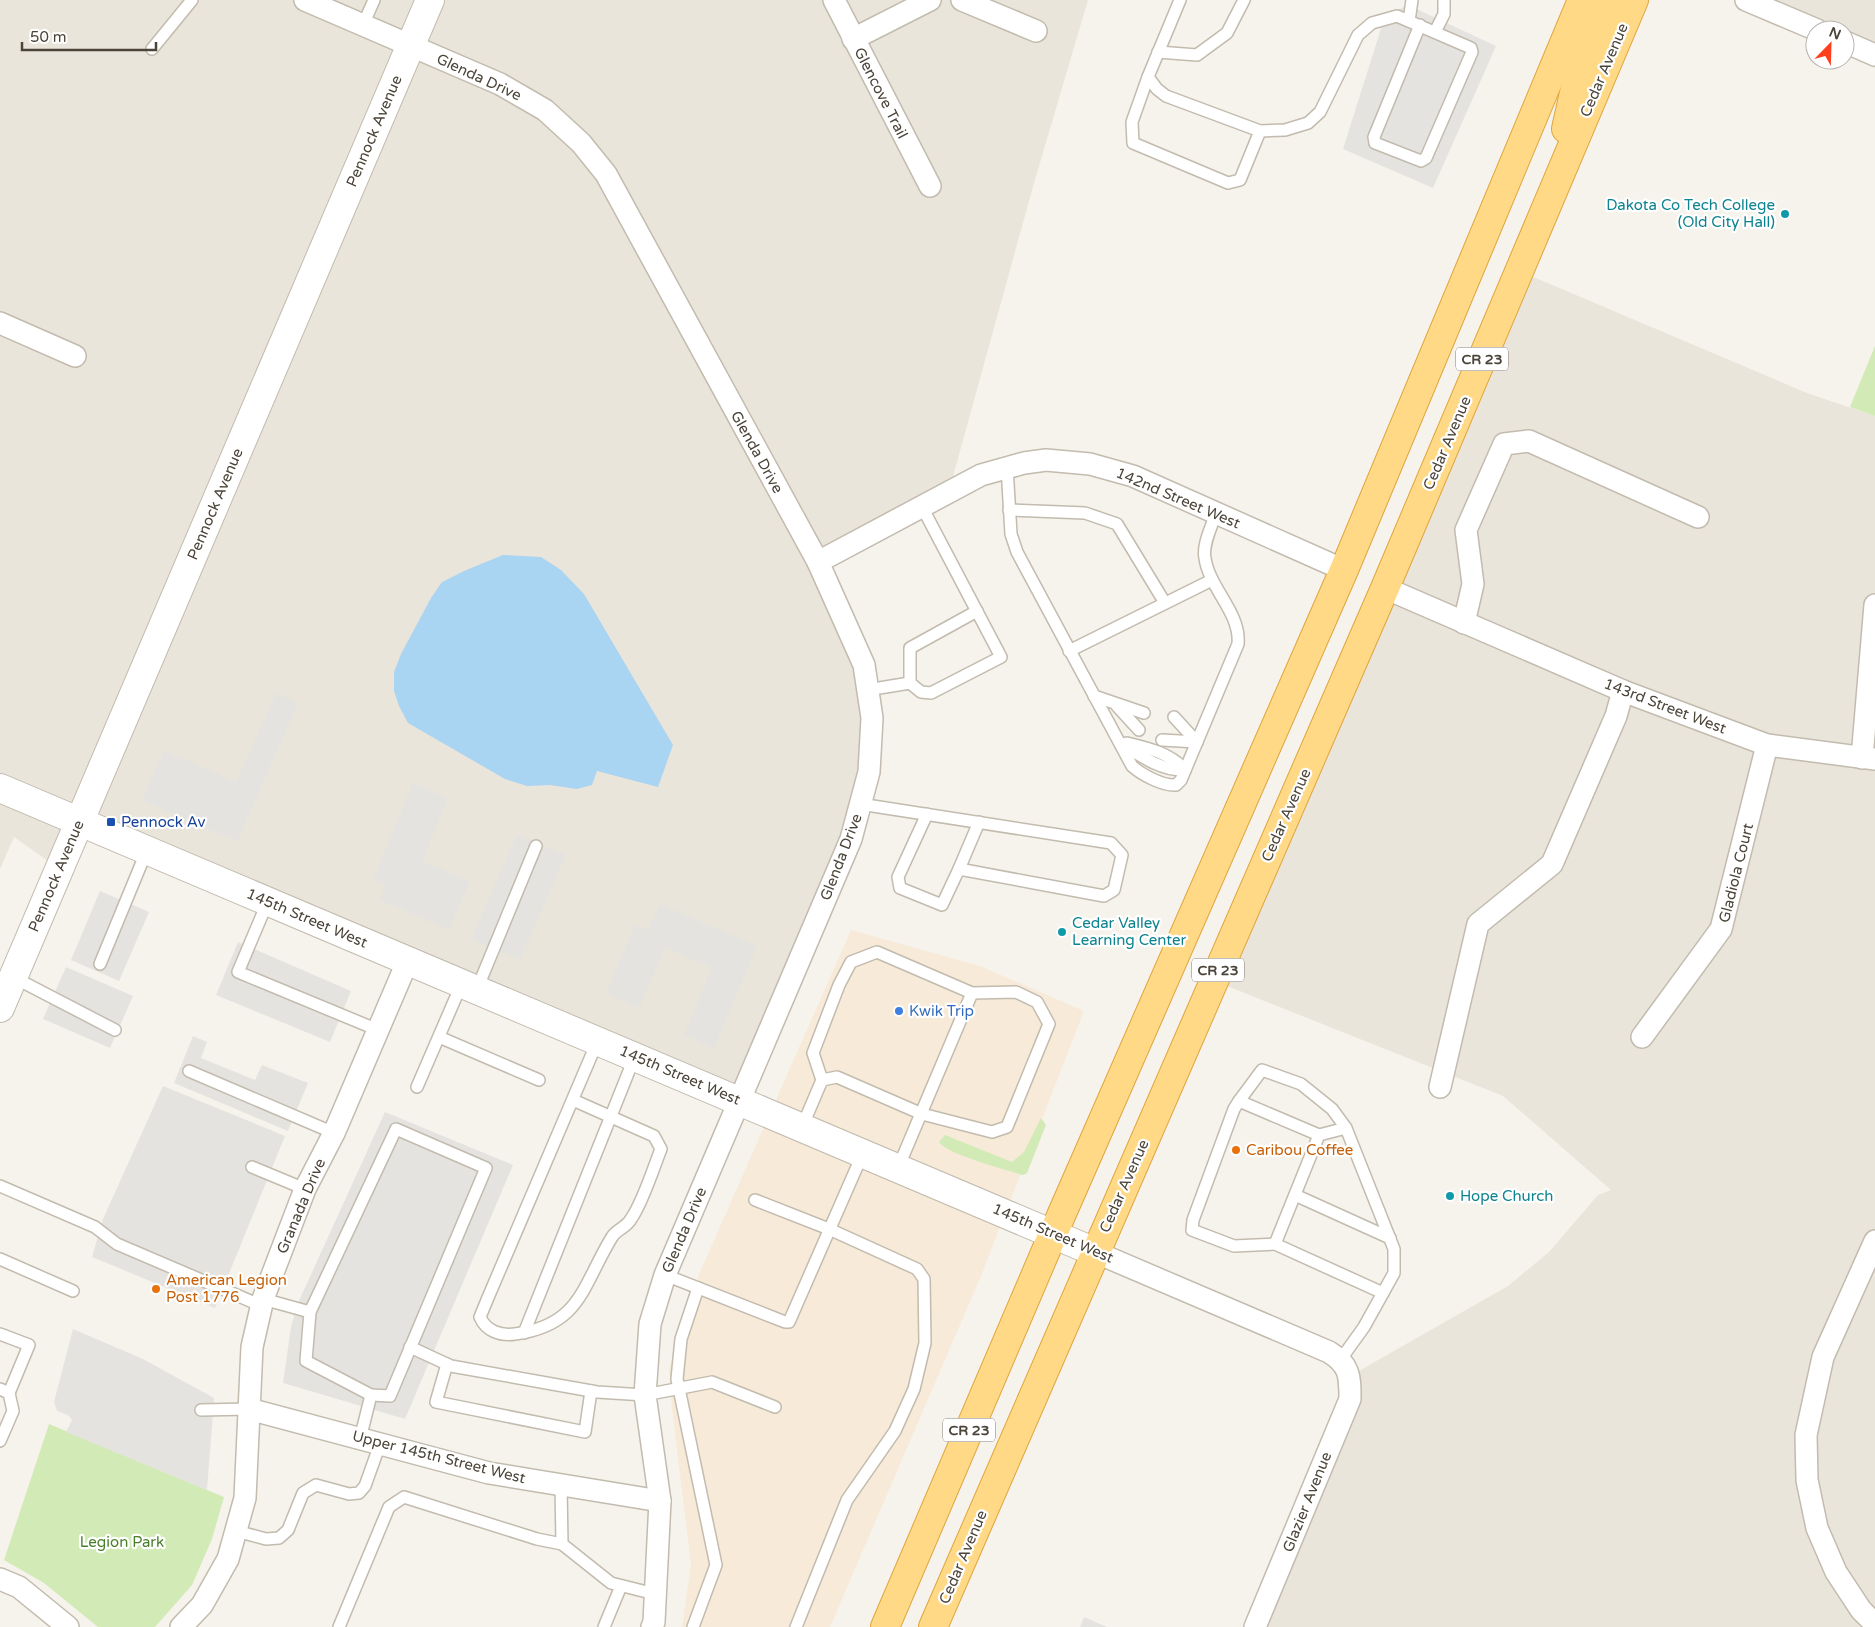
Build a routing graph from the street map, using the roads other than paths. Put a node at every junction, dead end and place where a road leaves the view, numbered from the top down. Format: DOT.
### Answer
graph roads {
  1 [pos="192,0"];
  2 [pos="305,0"];
  3 [pos="374,0"];
  4 [pos="430,0"];
  5 [pos="834,0"];
  6 [pos="930,0"];
  7 [pos="962,0"];
  8 [pos="1180,0"];
  9 [pos="1244,0"];
  10 [pos="1412,0"];
  11 [pos="1444,0"];
  12 [pos="1582,0"];
  13 [pos="1607,0"];
  14 [pos="1634,0"];
  15 [pos="1746,0"];
  16 [pos="1409,20"];
  17 [pos="1420,25"];
  18 [pos="1805,25"];
  19 [pos="363,26"];
  20 [pos="1036,31"];
  21 [pos="1435,32"];
  22 [pos="854,39"];
  23 [pos="410,46"];
  24 [pos="1855,46"];
  25 [pos="152,49"];
  26 [pos="1158,52"];
  27 [pos="1875,55"];
  28 [pos="1148,77"];
  29 [pos="1260,131"];
  30 [pos="930,186"];
  31 [pos="1552,194"];
  32 [pos="0,323"];
  33 [pos="75,356"];
  34 [pos="1007,467"];
  35 [pos="922,506"];
  36 [pos="1009,510"];
  37 [pos="1216,513"];
  38 [pos="1698,517"];
  39 [pos="818,562"];
  40 [pos="1344,570"];
  41 [pos="1212,580"];
  42 [pos="1385,588"];
  43 [pos="1165,603"];
  44 [pos="1875,605"];
  45 [pos="977,611"];
  46 [pos="1464,623"];
  47 [pos="1069,651"];
  48 [pos="910,683"];
  49 [pos="867,690"];
  50 [pos="1623,691"];
  51 [pos="1094,696"];
  52 [pos="1117,706"];
  53 [pos="1118,741"];
  54 [pos="1197,742"];
  55 [pos="1767,745"];
  56 [pos="1869,758"];
  57 [pos="1185,770"];
  58 [pos="0,788"];
  59 [pos="860,804"];
  60 [pos="927,814"];
  61 [pos="79,822"];
  62 [pos="979,822"];
  63 [pos="536,846"];
  64 [pos="147,850"];
  65 [pos="959,870"];
  66 [pos="268,901"];
  67 [pos="408,960"];
  68 [pos="100,964"];
  69 [pos="13,977"];
  70 [pos="469,986"];
  71 [pos="972,993"];
  72 [pos="0,1008"];
  73 [pos="116,1030"];
  74 [pos="378,1030"];
  75 [pos="438,1036"];
  76 [pos="1642,1037"];
  77 [pos="598,1040"];
  78 [pos="635,1056"];
  79 [pos="189,1071"];
  80 [pos="539,1080"];
  81 [pos="822,1080"];
  82 [pos="416,1087"];
  83 [pos="1440,1087"];
  84 [pos="573,1100"];
  85 [pos="739,1100"];
  86 [pos="1239,1101"];
  87 [pos="922,1114"];
  88 [pos="610,1115"];
  89 [pos="802,1127"];
  90 [pos="1346,1128"];
  91 [pos="334,1133"];
  92 [pos="1319,1134"];
  93 [pos="863,1153"];
  94 [pos="252,1167"];
  95 [pos="898,1168"];
  96 [pos="0,1186"];
  97 [pos="305,1189"];
  98 [pos="1294,1195"];
  99 [pos="755,1200"];
  100 [pos="829,1229"];
  101 [pos="1053,1234"];
  102 [pos="1390,1238"];
  103 [pos="1875,1241"];
  104 [pos="1275,1244"];
  105 [pos="1095,1252"];
  106 [pos="0,1259"];
  107 [pos="665,1275"];
  108 [pos="698,1288"];
  109 [pos="73,1291"];
  110 [pos="1383,1293"];
  111 [pos="262,1302"];
  112 [pos="310,1312"];
  113 [pos="524,1333"];
  114 [pos="0,1334"];
  115 [pos="410,1347"];
  116 [pos="447,1364"];
  117 [pos="1346,1368"];
  118 [pos="679,1388"];
  119 [pos="5,1391"];
  120 [pos="591,1391"];
  121 [pos="371,1394"];
  122 [pos="645,1394"];
  123 [pos="776,1407"];
  124 [pos="249,1409"];
  125 [pos="201,1410"];
  126 [pos="0,1441"];
  127 [pos="370,1441"];
  128 [pos="562,1485"];
  129 [pos="660,1501"];
  130 [pos="236,1531"];
  131 [pos="562,1544"];
  132 [pos="0,1579"];
  133 [pos="621,1586"];
  134 [pos="656,1594"];
  135 [pos="1875,1624"];
  136 [pos="68,1627"];
  137 [pos="181,1627"];
  138 [pos="339,1627"];
  139 [pos="604,1627"];
  140 [pos="652,1627"];
  141 [pos="693,1627"];
  142 [pos="796,1627"];
  143 [pos="885,1627"];
  144 [pos="933,1627"];
  145 [pos="1255,1627"];
  1 -- 25 [label="lane"];
  2 -- 19 [label="street, Glenda Drive"];
  3 -- 19 [label="lane"];
  4 -- 23 [label="street, Pennock Avenue"];
  5 -- 22 [label="street, Glencove Trail"];
  6 -- 22 [label="street"];
  7 -- 20 [label="street"];
  8 -- 26 [label="lane"];
  9 -- 26 [label="lane"];
  10 -- 16 [label="lane"];
  11 -- 21 [label="lane"];
  12 -- 40 [label="highway, CR 23"];
  13 -- 31 [label="highway"];
  14 -- 31 [label="highway, Cedar Avenue / CR 23"];
  15 -- 18 [label="street"];
  16 -- 17 [label="lane"];
  16 -- 29 [label="lane"];
  17 -- 21 [label="lane"];
  17 -- 21 [label="lane"];
  19 -- 23 [label="street, Glenda Drive"];
  22 -- 30 [label="street, Glencove Trail"];
  23 -- 39 [label="street, Glenda Drive"];
  23 -- 61 [label="street, Pennock Avenue"];
  24 -- 27 [label="street"];
  26 -- 28 [label="lane"];
  28 -- 29 [label="lane"];
  28 -- 29 [label="lane"];
  31 -- 42 [label="highway, Cedar Avenue / CR 23"];
  32 -- 33 [label="street"];
  34 -- 35 [label="street, 142nd Street West"];
  34 -- 36 [label="lane"];
  34 -- 37 [label="street, 142nd Street West"];
  35 -- 39 [label="street, 142nd Street West"];
  35 -- 45 [label="lane"];
  36 -- 43 [label="lane"];
  36 -- 47 [label="lane"];
  37 -- 40 [label="street, 142nd Street West"];
  37 -- 41 [label="lane"];
  38 -- 46 [label="street"];
  39 -- 49 [label="street, Glenda Drive"];
  40 -- 101 [label="highway, CR 23"];
  41 -- 43 [label="lane"];
  41 -- 54 [label="lane"];
  42 -- 46 [label="street, 143rd Street West"];
  42 -- 105 [label="highway, Cedar Avenue / CR 23"];
  43 -- 47 [label="lane"];
  44 -- 56 [label="street"];
  45 -- 48 [label="lane"];
  45 -- 48 [label="lane"];
  46 -- 50 [label="street, 143rd Street West"];
  47 -- 51 [label="lane"];
  48 -- 49 [label="lane"];
  49 -- 59 [label="street, Glenda Drive"];
  50 -- 55 [label="street, 143rd Street West"];
  50 -- 83 [label="street"];
  51 -- 52 [label="lane"];
  51 -- 53 [label="lane"];
  52 -- 52 [label="lane"];
  53 -- 57 [label="lane"];
  53 -- 57 [label="lane"];
  54 -- 54 [label="lane"];
  54 -- 57 [label="lane"];
  55 -- 56 [label="street, 143rd Street West"];
  55 -- 76 [label="street, Gladiola Court"];
  58 -- 61 [label="street, 145th Street West"];
  59 -- 60 [label="lane"];
  59 -- 85 [label="street, Glenda Drive"];
  60 -- 62 [label="lane"];
  60 -- 65 [label="lane"];
  61 -- 64 [label="street, 145th Street West"];
  61 -- 69 [label="street, Pennock Avenue"];
  62 -- 65 [label="lane"];
  62 -- 65 [label="lane"];
  63 -- 70 [label="lane"];
  64 -- 66 [label="street, 145th Street West"];
  64 -- 68 [label="lane"];
  66 -- 67 [label="street, 145th Street West"];
  66 -- 74 [label="lane"];
  67 -- 70 [label="street, 145th Street West"];
  67 -- 74 [label="street, Granada Drive"];
  69 -- 72 [label="street, Pennock Avenue"];
  69 -- 73 [label="lane"];
  70 -- 75 [label="lane"];
  70 -- 77 [label="street, 145th Street West"];
  71 -- 81 [label="lane"];
  71 -- 87 [label="lane"];
  71 -- 87 [label="lane"];
  74 -- 91 [label="street, Granada Drive"];
  75 -- 80 [label="lane"];
  75 -- 82 [label="lane"];
  77 -- 78 [label="street, 145th Street West"];
  77 -- 84 [label="lane"];
  78 -- 85 [label="street, 145th Street West"];
  78 -- 88 [label="lane"];
  79 -- 91 [label="lane"];
  81 -- 87 [label="lane"];
  81 -- 89 [label="lane"];
  84 -- 88 [label="lane"];
  84 -- 113 [label="lane"];
  85 -- 89 [label="street, 145th Street West"];
  85 -- 107 [label="street, Glenda Drive"];
  86 -- 90 [label="lane"];
  86 -- 92 [label="lane"];
  86 -- 104 [label="lane"];
  87 -- 95 [label="lane"];
  88 -- 113 [label="lane"];
  88 -- 113 [label="lane"];
  89 -- 93 [label="street, 145th Street West"];
  90 -- 92 [label="lane"];
  90 -- 102 [label="lane"];
  91 -- 97 [label="street, Granada Drive"];
  92 -- 98 [label="lane"];
  93 -- 95 [label="street, 145th Street West"];
  93 -- 100 [label="lane"];
  94 -- 97 [label="lane"];
  95 -- 101 [label="street, 145th Street West"];
  96 -- 111 [label="lane"];
  97 -- 111 [label="street, Granada Drive"];
  98 -- 102 [label="lane"];
  98 -- 104 [label="lane"];
  99 -- 100 [label="lane"];
  100 -- 108 [label="lane"];
  100 -- 142 [label="lane"];
  101 -- 105 [label="street, 145th Street West"];
  101 -- 143 [label="highway, CR 23"];
  102 -- 110 [label="lane"];
  103 -- 135 [label="street"];
  104 -- 110 [label="lane"];
  105 -- 117 [label="street, 145th Street West"];
  105 -- 144 [label="highway, Cedar Avenue / CR 23"];
  106 -- 109 [label="lane"];
  107 -- 108 [label="lane"];
  107 -- 122 [label="street, Glenda Drive"];
  108 -- 118 [label="lane"];
  110 -- 117 [label="lane"];
  111 -- 112 [label="lane"];
  111 -- 124 [label="street, Granada Drive"];
  112 -- 115 [label="lane"];
  112 -- 121 [label="lane"];
  114 -- 119 [label="lane"];
  115 -- 116 [label="lane"];
  115 -- 121 [label="lane"];
  116 -- 120 [label="lane"];
  116 -- 120 [label="lane"];
  117 -- 145 [label="street, Glazier Avenue"];
  118 -- 122 [label="lane"];
  118 -- 123 [label="lane"];
  118 -- 141 [label="lane"];
  119 -- 126 [label="lane"];
  120 -- 122 [label="lane"];
  121 -- 127 [label="lane"];
  122 -- 129 [label="street, Glenda Drive"];
  124 -- 125 [label="lane"];
  124 -- 127 [label="street, Upper 145th Street West"];
  124 -- 130 [label="street, Granada Drive"];
  127 -- 128 [label="street, Upper 145th Street West"];
  127 -- 130 [label="lane"];
  128 -- 129 [label="street, Upper 145th Street West"];
  128 -- 131 [label="lane"];
  129 -- 134 [label="street, Glenda Drive"];
  130 -- 137 [label="street, Granada Drive"];
  131 -- 133 [label="lane"];
  131 -- 138 [label="lane"];
  132 -- 136 [label="street"];
  133 -- 134 [label="lane"];
  133 -- 139 [label="lane"];
  134 -- 140 [label="street, Glenda Drive"];
}
